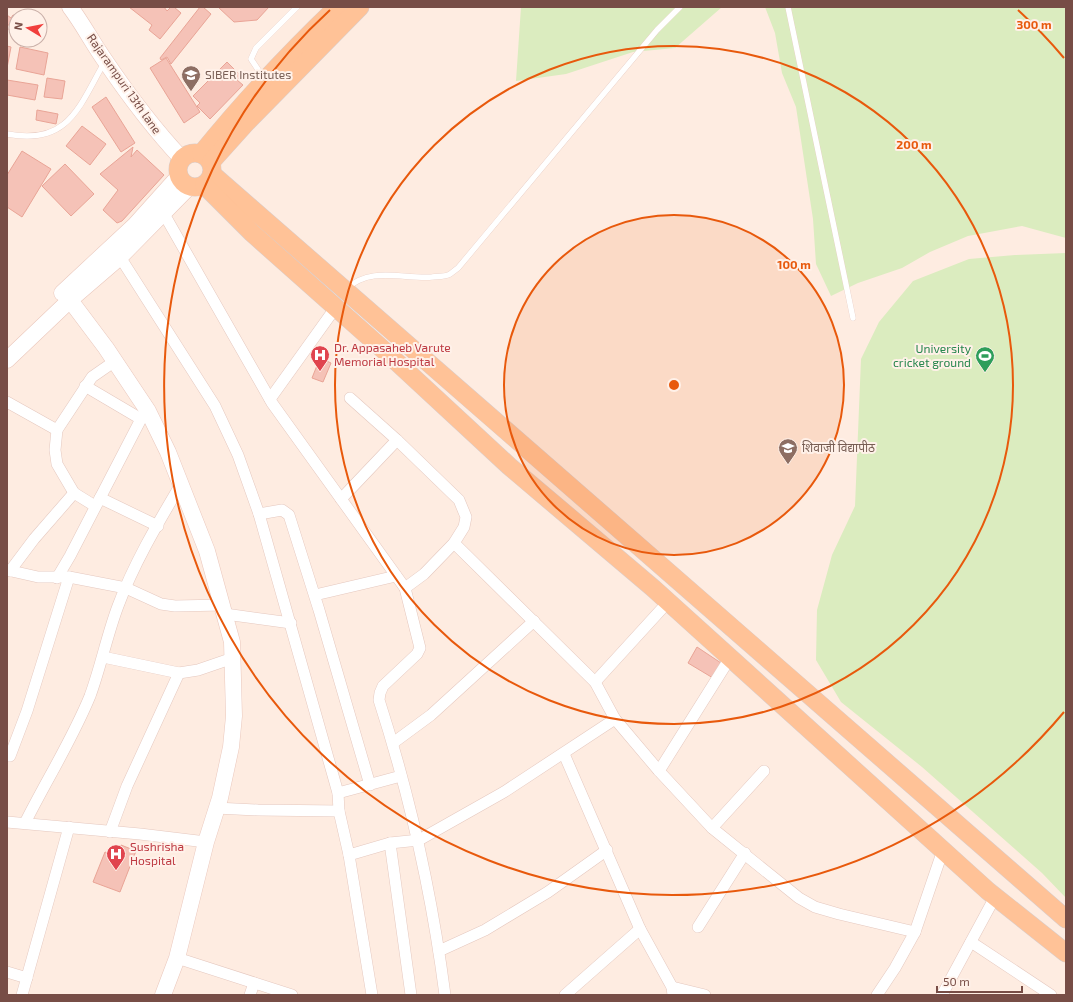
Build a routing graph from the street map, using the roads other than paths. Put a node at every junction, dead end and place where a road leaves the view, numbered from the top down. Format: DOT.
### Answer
graph roads {
  1 [pos="70,7"];
  2 [pos="297,7"];
  3 [pos="337,7"];
  4 [pos="360,7"];
  5 [pos="680,7"];
  6 [pos="788,7"];
  7 [pos="105,61"];
  8 [pos="268,79"];
  9 [pos="7,134"];
  10 [pos="182,159"];
  11 [pos="200,173"];
  12 [pos="164,214"];
  13 [pos="120,257"];
  14 [pos="341,298"];
  15 [pos="70,300"];
  16 [pos="853,318"];
  17 [pos="7,345"];
  18 [pos="7,360"];
  19 [pos="115,361"];
  20 [pos="85,386"];
  21 [pos="350,398"];
  22 [pos="270,399"];
  23 [pos="9,407"];
  24 [pos="144,415"];
  25 [pos="57,430"];
  26 [pos="397,440"];
  27 [pos="181,484"];
  28 [pos="74,493"];
  29 [pos="341,499"];
  30 [pos="97,502"];
  31 [pos="259,514"];
  32 [pos="158,526"];
  33 [pos="454,543"];
  34 [pos="8,571"];
  35 [pos="396,576"];
  36 [pos="69,577"];
  37 [pos="57,578"];
  38 [pos="126,588"];
  39 [pos="405,588"];
  40 [pos="315,595"];
  41 [pos="668,602"];
  42 [pos="224,610"];
  43 [pos="534,622"];
  44 [pos="291,623"];
  45 [pos="103,657"];
  46 [pos="233,658"];
  47 [pos="730,658"];
  48 [pos="179,673"];
  49 [pos="595,682"];
  50 [pos="615,719"];
  51 [pos="393,743"];
  52 [pos="564,754"];
  53 [pos="10,756"];
  54 [pos="764,771"];
  55 [pos="659,772"];
  56 [pos="401,776"];
  57 [pos="370,786"];
  58 [pos="338,794"];
  59 [pos="216,808"];
  60 [pos="339,811"];
  61 [pos="7,822"];
  62 [pos="25,823"];
  63 [pos="69,827"];
  64 [pos="712,828"];
  65 [pos="110,832"];
  66 [pos="419,840"];
  67 [pos="206,842"];
  68 [pos="390,843"];
  69 [pos="607,850"];
  70 [pos="943,850"];
  71 [pos="745,854"];
  72 [pos="349,855"];
  73 [pos="996,896"];
  74 [pos="1066,919"];
  75 [pos="698,927"];
  76 [pos="640,929"];
  77 [pos="916,932"];
  78 [pos="971,942"];
  79 [pos="439,951"];
  80 [pos="1066,953"];
  81 [pos="177,958"];
  82 [pos="7,972"];
  83 [pos="27,978"];
  84 [pos="254,983"];
  85 [pos="673,991"];
  86 [pos="22,995"];
  87 [pos="163,995"];
  88 [pos="250,995"];
  89 [pos="292,995"];
  90 [pos="372,995"];
  91 [pos="411,995"];
  92 [pos="445,995"];
  93 [pos="565,995"];
  94 [pos="705,995"];
  95 [pos="877,995"];
  96 [pos="942,995"];
  97 [pos="1051,995"];
  1 -- 7 [label="street, Rajarampuri 13th lane"];
  2 -- 8 [label="lane"];
  3 -- 8 [label="main road"];
  4 -- 11 [label="main road"];
  5 -- 14 [label="lane"];
  6 -- 16 [label="lane"];
  7 -- 9 [label="lane"];
  7 -- 10 [label="street, Rajarampuri 13th lane"];
  8 -- 11 [label="main road"];
  10 -- 11 [label="main road"];
  11 -- 12 [label="street"];
  11 -- 14 [label="main road"];
  11 -- 17 [label="street"];
  12 -- 13 [label="street"];
  12 -- 22 [label="street"];
  13 -- 15 [label="street"];
  13 -- 31 [label="street"];
  14 -- 22 [label="street"];
  14 -- 41 [label="main road"];
  14 -- 74 [label="main road"];
  15 -- 18 [label="street"];
  15 -- 19 [label="street"];
  19 -- 20 [label="street"];
  19 -- 24 [label="street"];
  20 -- 24 [label="street"];
  20 -- 25 [label="street"];
  21 -- 26 [label="street"];
  22 -- 29 [label="street"];
  23 -- 25 [label="street"];
  24 -- 27 [label="street"];
  24 -- 30 [label="street"];
  25 -- 28 [label="street"];
  26 -- 29 [label="street"];
  26 -- 33 [label="street"];
  27 -- 32 [label="street"];
  27 -- 42 [label="street"];
  28 -- 30 [label="street"];
  28 -- 34 [label="street"];
  29 -- 35 [label="street"];
  30 -- 32 [label="street"];
  30 -- 37 [label="street"];
  31 -- 40 [label="street"];
  31 -- 44 [label="street"];
  32 -- 38 [label="street"];
  33 -- 39 [label="street"];
  33 -- 43 [label="street"];
  34 -- 37 [label="street"];
  35 -- 39 [label="street"];
  35 -- 40 [label="street"];
  36 -- 37 [label="street"];
  36 -- 38 [label="street"];
  36 -- 53 [label="street"];
  38 -- 42 [label="street"];
  38 -- 45 [label="street"];
  39 -- 51 [label="street"];
  40 -- 57 [label="street"];
  41 -- 47 [label="main road"];
  41 -- 49 [label="street"];
  42 -- 44 [label="street"];
  42 -- 46 [label="street"];
  43 -- 49 [label="street"];
  43 -- 51 [label="street"];
  44 -- 58 [label="street"];
  45 -- 48 [label="street"];
  45 -- 62 [label="street"];
  46 -- 48 [label="street"];
  46 -- 59 [label="street"];
  47 -- 55 [label="street"];
  47 -- 70 [label="main road"];
  48 -- 65 [label="street"];
  49 -- 50 [label="street"];
  50 -- 52 [label="street"];
  50 -- 55 [label="street"];
  51 -- 56 [label="street"];
  52 -- 66 [label="street"];
  52 -- 69 [label="street"];
  54 -- 64 [label="street"];
  55 -- 64 [label="street"];
  56 -- 57 [label="street"];
  56 -- 66 [label="street"];
  57 -- 58 [label="street"];
  58 -- 60 [label="street"];
  59 -- 60 [label="street"];
  59 -- 67 [label="street"];
  60 -- 72 [label="street"];
  61 -- 62 [label="street"];
  62 -- 63 [label="street"];
  63 -- 65 [label="street"];
  63 -- 83 [label="street"];
  64 -- 71 [label="street"];
  65 -- 67 [label="street"];
  66 -- 68 [label="street"];
  66 -- 79 [label="street"];
  67 -- 81 [label="street"];
  68 -- 72 [label="street"];
  68 -- 91 [label="street"];
  69 -- 76 [label="street"];
  69 -- 79 [label="street"];
  70 -- 73 [label="main road"];
  70 -- 77 [label="street"];
  71 -- 75 [label="street"];
  71 -- 77 [label="street"];
  72 -- 90 [label="street"];
  73 -- 78 [label="street"];
  73 -- 80 [label="main road"];
  76 -- 85 [label="street"];
  76 -- 93 [label="street"];
  77 -- 95 [label="street"];
  78 -- 96 [label="street"];
  78 -- 97 [label="street"];
  79 -- 92 [label="street"];
  81 -- 84 [label="street"];
  81 -- 87 [label="street"];
  82 -- 83 [label="street"];
  83 -- 86 [label="street"];
  84 -- 88 [label="street"];
  84 -- 89 [label="street"];
  85 -- 94 [label="street"];
}
